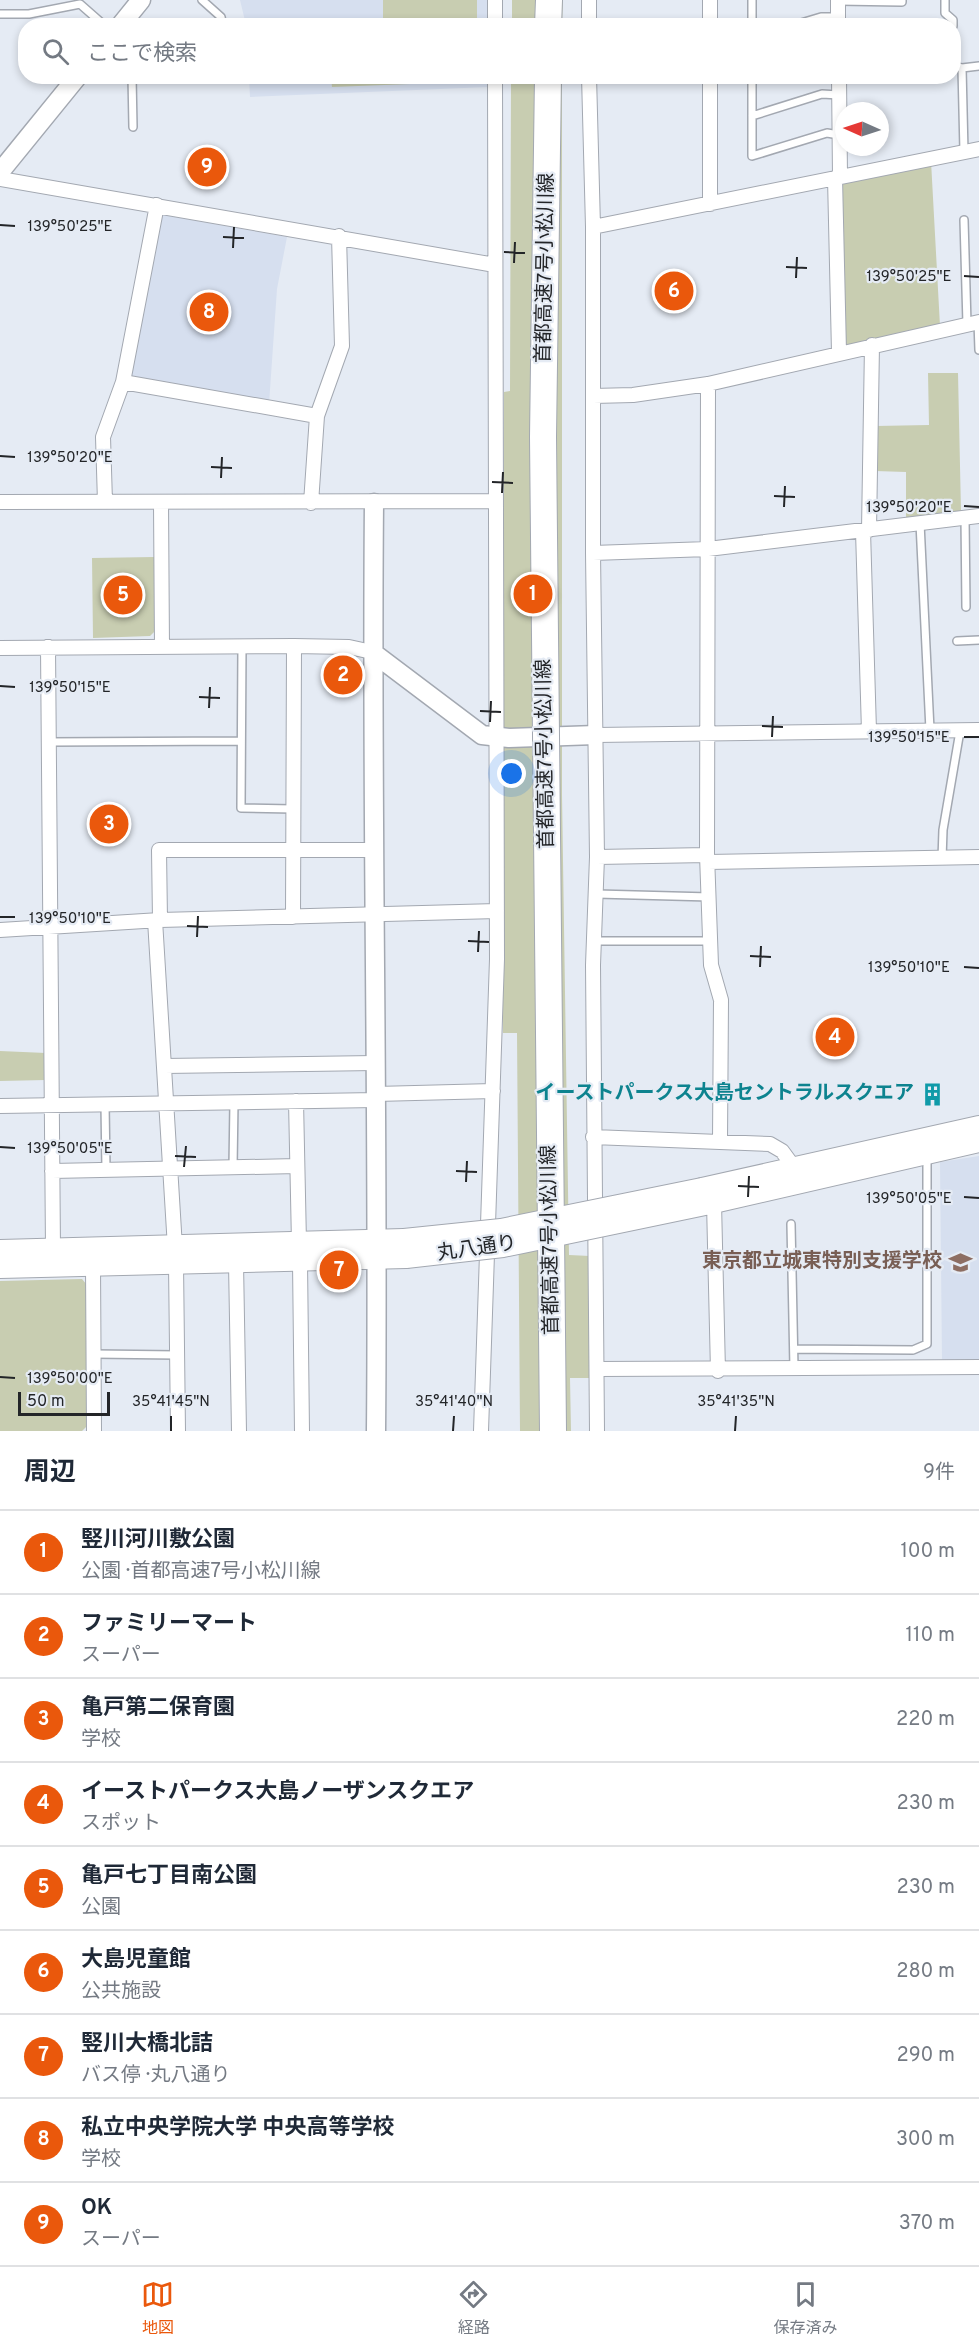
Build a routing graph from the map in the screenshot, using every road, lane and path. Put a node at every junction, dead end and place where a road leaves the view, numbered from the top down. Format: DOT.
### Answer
graph roads {
  1 [pos="141,0"];
  2 [pos="202,0"];
  3 [pos="495,0"];
  4 [pos="533,0"];
  5 [pos="549,0"];
  6 [pos="589,0"];
  7 [pos="710,0"];
  8 [pos="752,0"];
  9 [pos="838,0"];
  10 [pos="902,0"];
  11 [pos="945,0"];
  12 [pos="0,14"];
  13 [pos="96,18"];
  14 [pos="126,18"];
  15 [pos="221,18"];
  16 [pos="495,18"];
  17 [pos="533,18"];
  18 [pos="548,18"];
  19 [pos="589,18"];
  20 [pos="710,18"];
  21 [pos="752,18"];
  22 [pos="838,18"];
  23 [pos="951,18"];
  24 [pos="979,66"];
  25 [pos="962,68"];
  26 [pos="72,84"];
  27 [pos="132,84"];
  28 [pos="495,84"];
  29 [pos="532,84"];
  30 [pos="548,84"];
  31 [pos="590,84"];
  32 [pos="710,84"];
  33 [pos="752,84"];
  34 [pos="839,84"];
  35 [pos="839,95"];
  36 [pos="839,102"];
  37 [pos="752,116"];
  38 [pos="133,127"];
  39 [pos="835,134"];
  40 [pos="979,149"];
  41 [pos="964,152"];
  42 [pos="839,156"];
  43 [pos="0,172"];
  44 [pos="838,178"];
  45 [pos="0,179"];
  46 [pos="710,204"];
  47 [pos="157,205"];
  48 [pos="964,220"];
  49 [pos="593,227"];
  50 [pos="339,236"];
  51 [pos="495,265"];
  52 [pos="975,323"];
  53 [pos="872,345"];
  54 [pos="979,350"];
  55 [pos="839,352"];
  56 [pos="123,382"];
  57 [pos="708,384"];
  58 [pos="593,396"];
  59 [pos="317,416"];
  60 [pos="496,501"];
  61 [pos="0,502"];
  62 [pos="105,502"];
  63 [pos="161,503"];
  64 [pos="311,503"];
  65 [pos="374,503"];
  66 [pos="979,516"];
  67 [pos="965,517"];
  68 [pos="920,523"];
  69 [pos="866,531"];
  70 [pos="708,549"];
  71 [pos="592,553"];
  72 [pos="966,607"];
  73 [pos="979,640"];
  74 [pos="957,641"];
  75 [pos="242,646"];
  76 [pos="294,646"];
  77 [pos="48,647"];
  78 [pos="162,647"];
  79 [pos="0,648"];
  80 [pos="372,652"];
  81 [pos="930,730"];
  82 [pos="960,730"];
  83 [pos="979,730"];
  84 [pos="869,731"];
  85 [pos="707,733"];
  86 [pos="596,735"];
  87 [pos="496,738"];
  88 [pos="241,741"];
  89 [pos="49,742"];
  90 [pos="293,809"];
  91 [pos="293,849"];
  92 [pos="372,850"];
  93 [pos="597,857"];
  94 [pos="979,857"];
  95 [pos="708,859"];
  96 [pos="942,859"];
  97 [pos="597,894"];
  98 [pos="710,897"];
  99 [pos="497,911"];
  100 [pos="373,914"];
  101 [pos="293,917"];
  102 [pos="157,920"];
  103 [pos="51,926"];
  104 [pos="0,930"];
  105 [pos="594,941"];
  106 [pos="710,941"];
  107 [pos="375,1063"];
  108 [pos="164,1066"];
  109 [pos="493,1091"];
  110 [pos="376,1097"];
  111 [pos="296,1101"];
  112 [pos="234,1102"];
  113 [pos="166,1103"];
  114 [pos="105,1104"];
  115 [pos="52,1105"];
  116 [pos="0,1106"];
  117 [pos="979,1126"];
  118 [pos="593,1137"];
  119 [pos="720,1142"];
  120 [pos="979,1142"];
  121 [pos="927,1153"];
  122 [pos="297,1166"];
  123 [pos="793,1166"];
  124 [pos="233,1167"];
  125 [pos="170,1169"];
  126 [pos="106,1170"];
  127 [pos="52,1172"];
  128 [pos="707,1199"];
  129 [pos="791,1224"];
  130 [pos="53,1249"];
  131 [pos="379,1249"];
  132 [pos="0,1250"];
  133 [pos="299,1252"];
  134 [pos="176,1255"];
  135 [pos="236,1263"];
  136 [pos="93,1266"];
  137 [pos="0,1268"];
  138 [pos="794,1349"];
  139 [pos="94,1354"];
  140 [pos="177,1355"];
  141 [pos="979,1367"];
  142 [pos="597,1369"];
  143 [pos="794,1370"];
  144 [pos="718,1371"];
  145 [pos="94,1431"];
  146 [pos="178,1431"];
  147 [pos="239,1431"];
  148 [pos="302,1431"];
  149 [pos="376,1431"];
  150 [pos="481,1431"];
  151 [pos="536,1431"];
  152 [pos="553,1431"];
  153 [pos="597,1431"];
  1 -- 14 [label="street"];
  2 -- 15 [label="lane"];
  3 -- 16 [label="street"];
  4 -- 17 [label="highway"];
  5 -- 18 [label="highway"];
  6 -- 19 [label="street"];
  7 -- 20 [label="street"];
  8 -- 21 [label="lane"];
  9 -- 10 [label="lane"];
  9 -- 22 [label="street"];
  11 -- 23 [label="lane"];
  12 -- 13 [label="lane"];
  24 -- 25 [label="lane"];
  25 -- 41 [label="lane"];
  26 -- 43 [label="street"];
  27 -- 38 [label="lane"];
  28 -- 51 [label="street"];
  29 -- 151 [label="highway, 首都高速7号小松川線, bridge"];
  30 -- 152 [label="highway, 首都高速7号小松川線, bridge"];
  31 -- 49 [label="street"];
  32 -- 46 [label="street"];
  33 -- 37 [label="lane"];
  34 -- 35 [label="street"];
  35 -- 36 [label="street"];
  35 -- 37 [label="lane"];
  37 -- 39 [label="lane"];
  40 -- 41 [label="street"];
  41 -- 44 [label="street"];
  42 -- 44 [label="street"];
  44 -- 46 [label="street"];
  44 -- 55 [label="street"];
  45 -- 47 [label="street"];
  46 -- 49 [label="street"];
  47 -- 50 [label="street"];
  47 -- 56 [label="street"];
  48 -- 52 [label="lane"];
  49 -- 58 [label="street"];
  50 -- 51 [label="street"];
  50 -- 59 [label="street"];
  51 -- 60 [label="street"];
  52 -- 53 [label="street"];
  52 -- 54 [label="lane"];
  53 -- 55 [label="street"];
  53 -- 69 [label="street"];
  55 -- 57 [label="street"];
  56 -- 59 [label="street"];
  56 -- 62 [label="street"];
  57 -- 58 [label="street"];
  57 -- 70 [label="street"];
  58 -- 71 [label="street"];
  59 -- 64 [label="street"];
  60 -- 65 [label="street"];
  60 -- 87 [label="street"];
  61 -- 62 [label="street"];
  62 -- 63 [label="street"];
  63 -- 64 [label="street"];
  63 -- 78 [label="street"];
  64 -- 65 [label="street"];
  65 -- 80 [label="street"];
  66 -- 67 [label="street"];
  67 -- 68 [label="street"];
  67 -- 72 [label="lane"];
  68 -- 69 [label="street"];
  68 -- 81 [label="lane"];
  69 -- 70 [label="street"];
  69 -- 84 [label="street"];
  70 -- 71 [label="street"];
  70 -- 85 [label="street"];
  71 -- 86 [label="street"];
  73 -- 74 [label="lane"];
  75 -- 76 [label="street"];
  75 -- 78 [label="street"];
  75 -- 88 [label="lane"];
  76 -- 80 [label="street"];
  76 -- 90 [label="street"];
  77 -- 78 [label="street"];
  77 -- 79 [label="street"];
  77 -- 89 [label="street"];
  80 -- 87 [label="street"];
  80 -- 92 [label="street"];
  81 -- 82 [label="street"];
  81 -- 84 [label="street"];
  82 -- 83 [label="street"];
  82 -- 96 [label="lane"];
  84 -- 85 [label="street"];
  85 -- 86 [label="street"];
  85 -- 95 [label="street"];
  86 -- 87 [label="street"];
  86 -- 93 [label="street"];
  87 -- 99 [label="street"];
  88 -- 89 [label="lane"];
  88 -- 90 [label="lane"];
  89 -- 103 [label="street"];
  90 -- 91 [label="street"];
  91 -- 92 [label="street"];
  91 -- 101 [label="street"];
  91 -- 102 [label="street"];
  92 -- 100 [label="street"];
  93 -- 95 [label="street"];
  93 -- 97 [label="street"];
  94 -- 96 [label="street"];
  95 -- 96 [label="street"];
  95 -- 98 [label="street"];
  97 -- 98 [label="lane"];
  97 -- 105 [label="street"];
  98 -- 106 [label="street"];
  99 -- 100 [label="street"];
  99 -- 109 [label="street"];
  100 -- 101 [label="street"];
  100 -- 107 [label="street"];
  101 -- 102 [label="street"];
  102 -- 103 [label="street"];
  102 -- 108 [label="street"];
  103 -- 104 [label="street"];
  103 -- 115 [label="street"];
  105 -- 106 [label="lane"];
  105 -- 118 [label="street"];
  106 -- 119 [label="street"];
  107 -- 108 [label="street"];
  107 -- 110 [label="street"];
  108 -- 113 [label="street"];
  109 -- 110 [label="street"];
  109 -- 150 [label="street"];
  110 -- 111 [label="street"];
  110 -- 131 [label="street"];
  111 -- 112 [label="street"];
  111 -- 122 [label="street"];
  112 -- 113 [label="street"];
  112 -- 124 [label="lane"];
  113 -- 114 [label="street"];
  113 -- 125 [label="street"];
  114 -- 115 [label="street"];
  114 -- 126 [label="lane"];
  115 -- 116 [label="street"];
  115 -- 127 [label="street"];
  117 -- 123 [label="main road, 丸八通り"];
  118 -- 119 [label="street"];
  118 -- 142 [label="street"];
  119 -- 123 [label="street"];
  120 -- 121 [label="main road, 丸八通り"];
  121 -- 128 [label="main road, 丸八通り"];
  121 -- 138 [label="lane"];
  122 -- 124 [label="street"];
  122 -- 133 [label="street"];
  123 -- 128 [label="main road, 丸八通り"];
  124 -- 125 [label="street"];
  125 -- 126 [label="street"];
  125 -- 134 [label="street"];
  126 -- 127 [label="street"];
  127 -- 130 [label="street"];
  128 -- 131 [label="main road, 丸八通り, bridge"];
  128 -- 144 [label="street"];
  129 -- 138 [label="lane"];
  130 -- 132 [label="main road, 丸八通り"];
  130 -- 134 [label="main road, 丸八通り"];
  131 -- 133 [label="main road, 丸八通り"];
  131 -- 149 [label="street"];
  133 -- 134 [label="main road, 丸八通り"];
  133 -- 135 [label="main road, 丸八通り"];
  133 -- 148 [label="street"];
  134 -- 135 [label="main road, 丸八通り"];
  134 -- 136 [label="main road, 丸八通り"];
  134 -- 140 [label="street"];
  135 -- 147 [label="street"];
  136 -- 137 [label="main road, 丸八通り"];
  136 -- 139 [label="street"];
  138 -- 143 [label="lane"];
  139 -- 140 [label="lane"];
  139 -- 145 [label="street"];
  140 -- 146 [label="street"];
  141 -- 143 [label="street"];
  142 -- 144 [label="street"];
  142 -- 153 [label="street"];
  143 -- 144 [label="street"];
}
